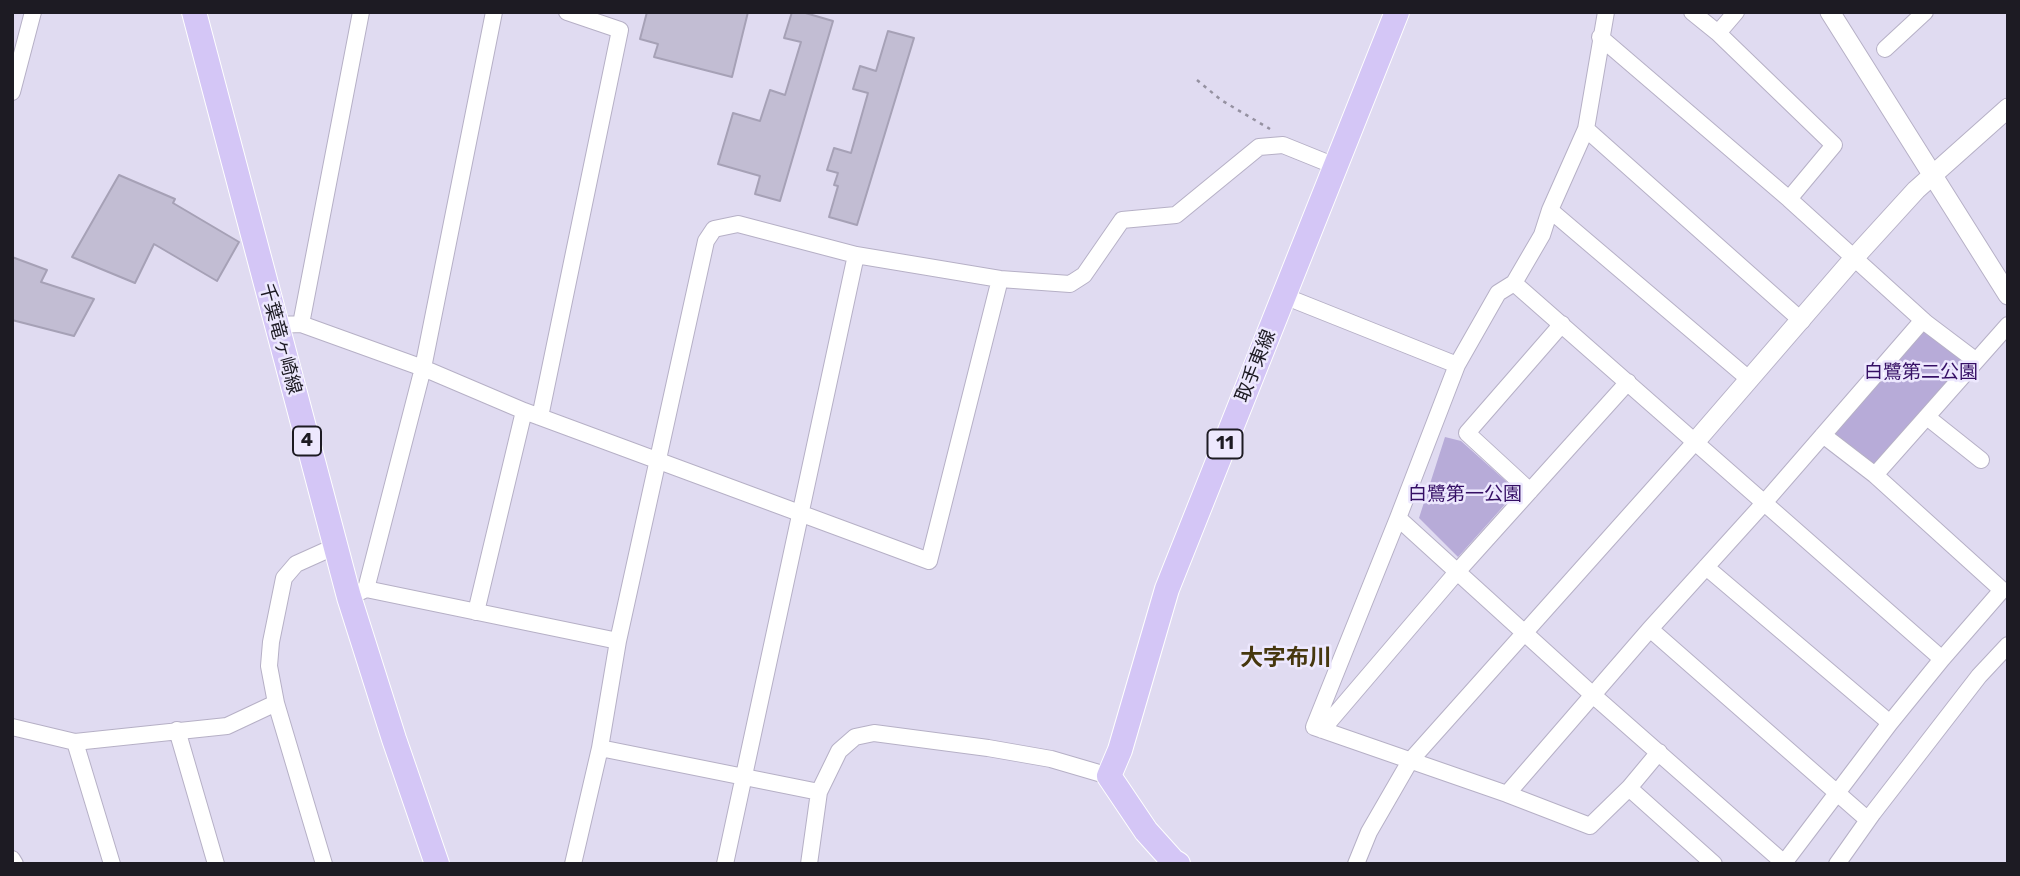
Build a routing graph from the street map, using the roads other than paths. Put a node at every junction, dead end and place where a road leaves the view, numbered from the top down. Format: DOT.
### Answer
graph roads {
  1 [pos="33,12"];
  2 [pos="194,12"];
  3 [pos="362,12"];
  4 [pos="494,12"];
  5 [pos="567,12"];
  6 [pos="1397,12"];
  7 [pos="1606,12"];
  8 [pos="1692,12"];
  9 [pos="1736,12"];
  10 [pos="1830,12"];
  11 [pos="1926,12"];
  12 [pos="1718,33"];
  13 [pos="1600,37"];
  14 [pos="1885,49"];
  15 [pos="12,92"];
  16 [pos="2008,108"];
  17 [pos="1586,129"];
  18 [pos="1335,166"];
  19 [pos="1931,175"];
  20 [pos="1789,199"];
  21 [pos="1550,210"];
  22 [pos="856,255"];
  23 [pos="1854,258"];
  24 [pos="1000,279"];
  25 [pos="1514,283"];
  26 [pos="2008,295"];
  27 [pos="1284,296"];
  28 [pos="1802,320"];
  29 [pos="1923,320"];
  30 [pos="289,324"];
  31 [pos="1562,324"];
  32 [pos="2008,325"];
  33 [pos="1975,360"];
  34 [pos="1457,365"];
  35 [pos="423,368"];
  36 [pos="1749,380"];
  37 [pos="1628,382"];
  38 [pos="524,411"];
  39 [pos="540,417"];
  40 [pos="1927,417"];
  41 [pos="1823,435"];
  42 [pos="1696,442"];
  43 [pos="659,460"];
  44 [pos="1981,460"];
  45 [pos="1875,475"];
  46 [pos="1530,491"];
  47 [pos="1764,503"];
  48 [pos="801,513"];
  49 [pos="1398,518"];
  50 [pos="336,546"];
  51 [pos="1706,567"];
  52 [pos="1457,572"];
  53 [pos="358,593"];
  54 [pos="476,612"];
  55 [pos="1650,629"];
  56 [pos="1525,634"];
  57 [pos="618,641"];
  58 [pos="2008,645"];
  59 [pos="1942,659"];
  60 [pos="1594,695"];
  61 [pos="276,704"];
  62 [pos="1890,723"];
  63 [pos="12,727"];
  64 [pos="177,730"];
  65 [pos="1322,730"];
  66 [pos="75,742"];
  67 [pos="600,748"];
  68 [pos="1659,752"];
  69 [pos="1410,761"];
  70 [pos="1108,776"];
  71 [pos="743,777"];
  72 [pos="1629,788"];
  73 [pos="819,792"];
  74 [pos="1838,792"];
  75 [pos="1507,794"];
  76 [pos="1868,820"];
  77 [pos="12,859"];
  78 [pos="1174,863"];
  79 [pos="15,864"];
  80 [pos="112,864"];
  81 [pos="216,864"];
  82 [pos="324,864"];
  83 [pos="437,864"];
  84 [pos="573,864"];
  85 [pos="725,864"];
  86 [pos="809,864"];
  87 [pos="1356,864"];
  88 [pos="1714,864"];
  89 [pos="1784,864"];
  90 [pos="1837,864"];
  1 -- 15 [label="street"];
  2 -- 30 [label="main road, 千葉竜ヶ崎線 / 4"];
  3 -- 30 [label="street"];
  4 -- 35 [label="street"];
  5 -- 39 [label="street"];
  6 -- 18 [label="main road, 取手東線 / 11"];
  7 -- 13 [label="street"];
  8 -- 12 [label="street"];
  9 -- 12 [label="street"];
  10 -- 19 [label="street"];
  11 -- 14 [label="street"];
  12 -- 20 [label="street"];
  13 -- 17 [label="street"];
  13 -- 20 [label="street"];
  16 -- 19 [label="street"];
  17 -- 21 [label="street"];
  17 -- 28 [label="street"];
  18 -- 24 [label="street"];
  18 -- 27 [label="main road, 取手東線 / 11"];
  19 -- 23 [label="street"];
  19 -- 26 [label="street"];
  20 -- 23 [label="street"];
  21 -- 25 [label="street"];
  21 -- 36 [label="street"];
  22 -- 24 [label="street"];
  22 -- 43 [label="street"];
  22 -- 48 [label="street"];
  23 -- 28 [label="street"];
  23 -- 29 [label="street"];
  24 -- 48 [label="street"];
  25 -- 31 [label="street"];
  25 -- 34 [label="street"];
  27 -- 34 [label="street"];
  27 -- 70 [label="main road, 取手東線 / 11"];
  28 -- 36 [label="street"];
  29 -- 33 [label="street"];
  29 -- 41 [label="street"];
  30 -- 35 [label="street"];
  30 -- 50 [label="main road, 千葉竜ヶ崎線 / 4"];
  31 -- 37 [label="street"];
  31 -- 46 [label="street"];
  32 -- 33 [label="street"];
  33 -- 40 [label="street"];
  34 -- 49 [label="street"];
  35 -- 38 [label="street"];
  35 -- 53 [label="street"];
  36 -- 42 [label="street"];
  37 -- 42 [label="street"];
  37 -- 46 [label="street"];
  38 -- 39 [label="street"];
  38 -- 54 [label="street"];
  39 -- 43 [label="street"];
  40 -- 44 [label="street"];
  40 -- 45 [label="street"];
  41 -- 45 [label="street"];
  41 -- 47 [label="street"];
  42 -- 47 [label="street"];
  42 -- 56 [label="street"];
  43 -- 48 [label="street"];
  43 -- 57 [label="street"];
  45 -- 59 [label="street"];
  46 -- 52 [label="street"];
  47 -- 51 [label="street"];
  47 -- 59 [label="street"];
  48 -- 71 [label="street"];
  49 -- 52 [label="street"];
  49 -- 65 [label="street"];
  50 -- 53 [label="main road, 千葉竜ヶ崎線 / 4"];
  50 -- 61 [label="street"];
  51 -- 55 [label="street"];
  51 -- 62 [label="street"];
  52 -- 56 [label="street"];
  52 -- 65 [label="street"];
  53 -- 54 [label="street"];
  53 -- 83 [label="main road, 千葉竜ヶ崎線 / 4"];
  54 -- 57 [label="street"];
  55 -- 60 [label="street"];
  55 -- 74 [label="street"];
  56 -- 60 [label="street"];
  56 -- 69 [label="street"];
  57 -- 67 [label="street"];
  58 -- 76 [label="street"];
  59 -- 62 [label="street"];
  60 -- 68 [label="street"];
  60 -- 75 [label="street"];
  61 -- 64 [label="street"];
  61 -- 82 [label="street"];
  62 -- 74 [label="street"];
  63 -- 66 [label="street"];
  64 -- 66 [label="street"];
  64 -- 81 [label="street"];
  65 -- 69 [label="street"];
  66 -- 80 [label="street"];
  67 -- 71 [label="street"];
  67 -- 84 [label="street"];
  68 -- 72 [label="street"];
  68 -- 89 [label="street"];
  69 -- 75 [label="street"];
  69 -- 87 [label="street"];
  70 -- 73 [label="street"];
  70 -- 78 [label="main road"];
  71 -- 73 [label="street"];
  71 -- 85 [label="street"];
  72 -- 75 [label="street"];
  72 -- 88 [label="street"];
  73 -- 86 [label="street"];
  74 -- 76 [label="street"];
  74 -- 89 [label="street"];
  76 -- 90 [label="street"];
  77 -- 79 [label="street"];
}
